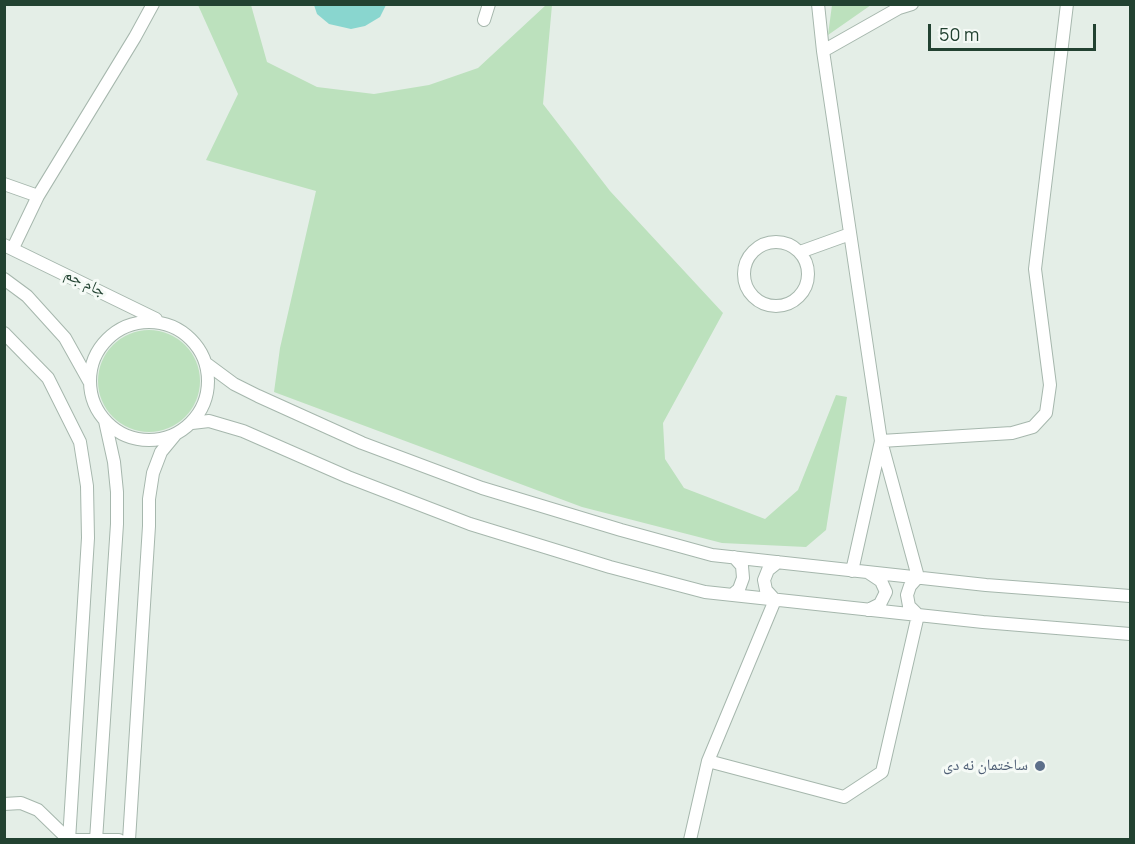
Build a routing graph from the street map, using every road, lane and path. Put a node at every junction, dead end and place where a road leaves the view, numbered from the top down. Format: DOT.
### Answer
graph roads {
  1 [pos="153,4"];
  2 [pos="489,4"];
  3 [pos="818,4"];
  4 [pos="912,4"];
  5 [pos="1067,4"];
  6 [pos="484,20"];
  7 [pos="822,51"];
  8 [pos="4,184"];
  9 [pos="38,196"];
  10 [pos="850,234"];
  11 [pos="9,247"];
  12 [pos="800,252"];
  13 [pos="4,279"];
  14 [pos="165,324"];
  15 [pos="4,333"];
  16 [pos="207,364"];
  17 [pos="89,381"];
  18 [pos="105,421"];
  19 [pos="192,423"];
  20 [pos="175,435"];
  21 [pos="881,441"];
  22 [pos="734,557"];
  23 [pos="778,562"];
  24 [pos="852,571"];
  25 [pos="868,572"];
  26 [pos="918,578"];
  27 [pos="732,595"];
  28 [pos="1131,596"];
  29 [pos="775,600"];
  30 [pos="868,610"];
  31 [pos="918,615"];
  32 [pos="1131,634"];
  33 [pos="708,761"];
  34 [pos="4,804"];
  35 [pos="96,839"];
  36 [pos="69,840"];
  37 [pos="75,840"];
  38 [pos="119,840"];
  39 [pos="129,840"];
  40 [pos="690,840"];
  1 -- 9 [label="lane"];
  2 -- 6 [label="lane"];
  3 -- 7 [label="lane"];
  4 -- 7 [label="lane"];
  5 -- 21 [label="lane"];
  7 -- 10 [label="lane"];
  8 -- 9 [label="lane"];
  9 -- 11 [label="lane"];
  10 -- 12 [label="lane"];
  10 -- 21 [label="lane"];
  11 -- 14 [label="lane, جام جم"];
  12 -- 12 [label="lane"];
  13 -- 17 [label="lane"];
  14 -- 16 [label="lane"];
  14 -- 17 [label="lane"];
  15 -- 36 [label="lane"];
  16 -- 19 [label="lane"];
  16 -- 22 [label="lane"];
  17 -- 18 [label="lane"];
  18 -- 20 [label="lane"];
  18 -- 35 [label="lane"];
  19 -- 20 [label="lane"];
  19 -- 27 [label="lane"];
  20 -- 39 [label="lane"];
  21 -- 24 [label="lane"];
  21 -- 26 [label="lane"];
  22 -- 23 [label="lane"];
  22 -- 27 [label="lane"];
  23 -- 24 [label="lane"];
  23 -- 29 [label="lane"];
  24 -- 25 [label="lane"];
  25 -- 26 [label="lane"];
  25 -- 30 [label="lane"];
  26 -- 28 [label="lane"];
  26 -- 31 [label="lane"];
  27 -- 29 [label="lane"];
  29 -- 30 [label="lane"];
  29 -- 33 [label="lane"];
  30 -- 31 [label="lane"];
  31 -- 32 [label="lane"];
  31 -- 33 [label="lane"];
  33 -- 40 [label="lane"];
  34 -- 36 [label="lane"];
  35 -- 37 [label="lane"];
  35 -- 38 [label="lane"];
}
